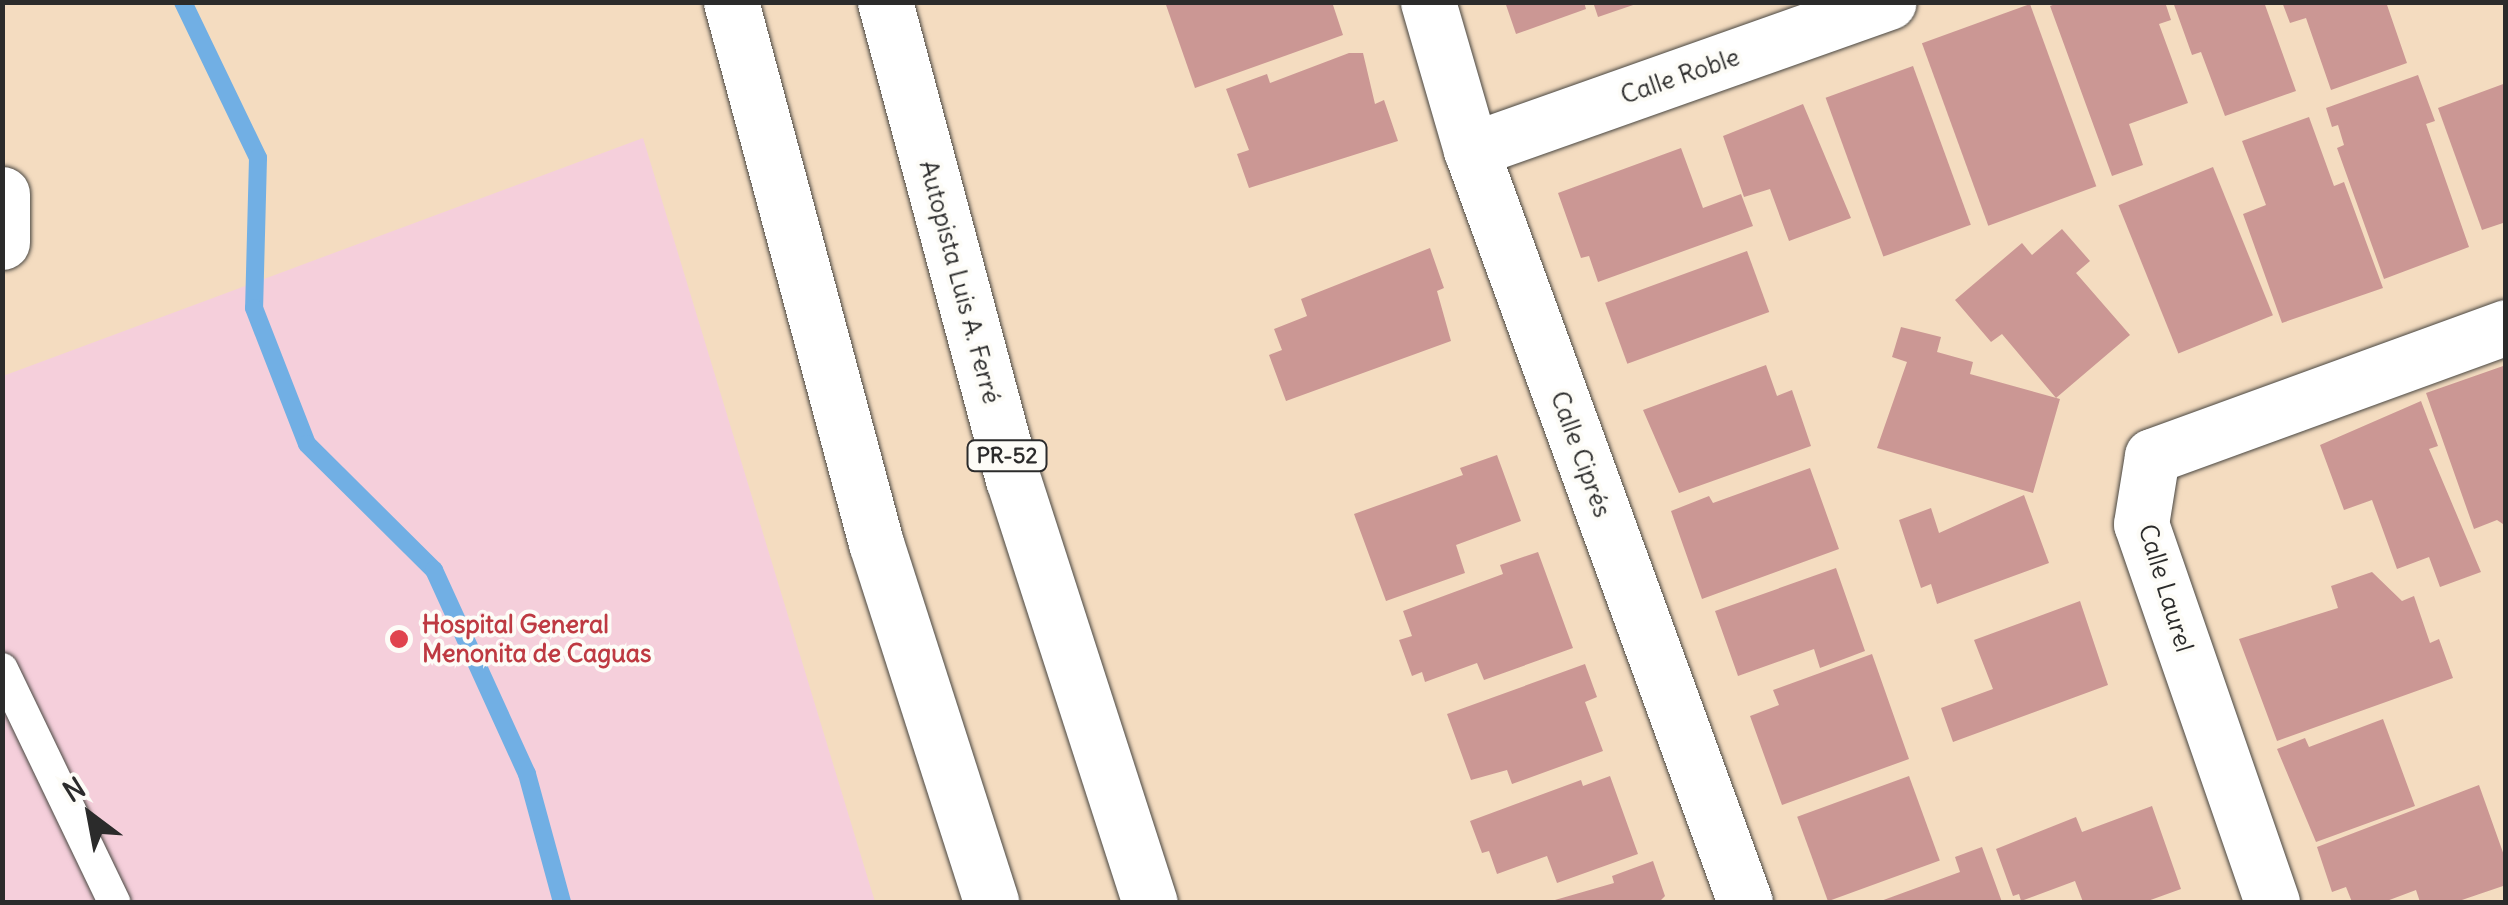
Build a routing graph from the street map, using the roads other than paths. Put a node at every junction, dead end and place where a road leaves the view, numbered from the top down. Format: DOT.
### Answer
graph roads {
  1 [pos="730,2"];
  2 [pos="885,2"];
  3 [pos="1428,2"];
  4 [pos="1888,2"];
  5 [pos="1471,150"];
  6 [pos="2,194"];
  7 [pos="2,242"];
  8 [pos="2506,327"];
  9 [pos="2,669"];
  10 [pos="114,902"];
  11 [pos="991,902"];
  12 [pos="1150,902"];
  13 [pos="1744,902"];
  14 [pos="2272,902"];
  1 -- 11 [label="main road"];
  2 -- 12 [label="main road, Autopista Luis A. Ferré / PR-52"];
  3 -- 5 [label="main road, Calle Ciprés"];
  4 -- 5 [label="main road, Calle Roble"];
  5 -- 13 [label="main road, Calle Ciprés"];
  6 -- 7 [label="main road"];
  8 -- 14 [label="main road, Calle Laurel"];
  9 -- 10 [label="lane"];
}
